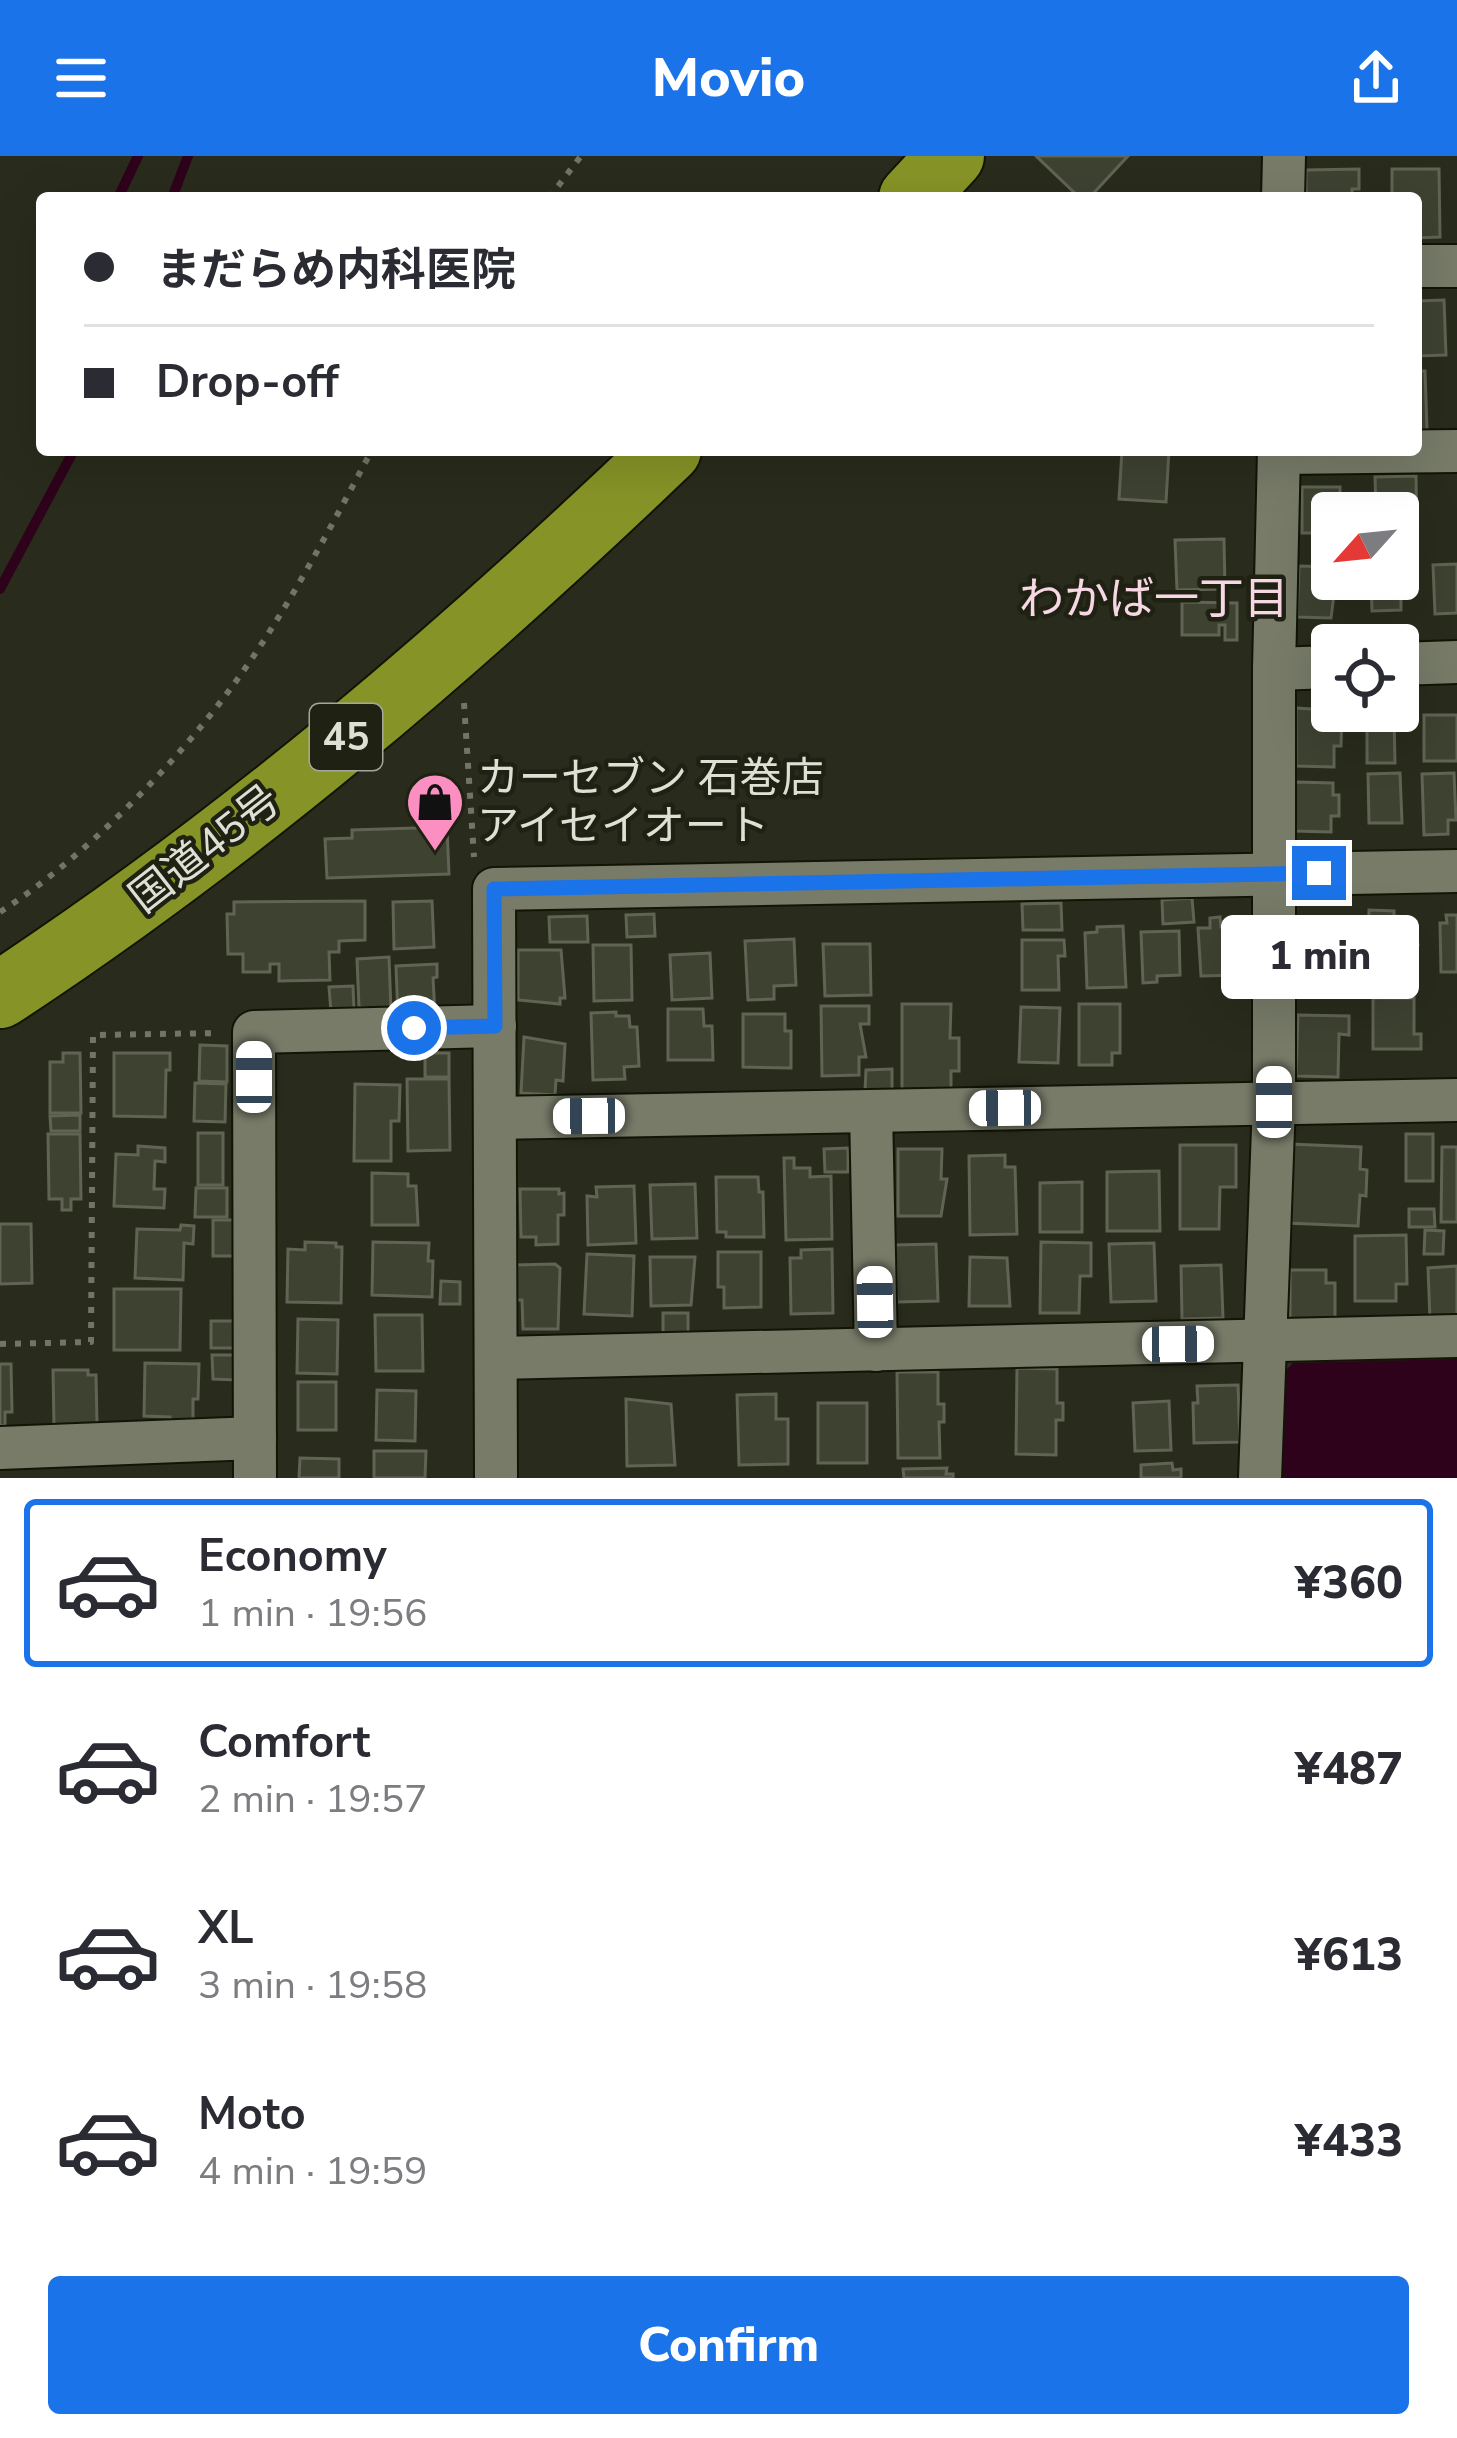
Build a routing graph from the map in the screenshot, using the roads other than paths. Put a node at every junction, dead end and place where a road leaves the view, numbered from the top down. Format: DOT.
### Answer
graph roads {
  1 [pos="951,156"];
  2 [pos="1284,156"];
  3 [pos="918,192"];
  4 [pos="1283,192"];
  5 [pos="1422,266"];
  6 [pos="1457,266"];
  7 [pos="1422,451"];
  8 [pos="1457,451"];
  9 [pos="662,456"];
  10 [pos="1280,456"];
  11 [pos="1457,662"];
  12 [pos="1419,663"];
  13 [pos="1311,668"];
  14 [pos="1274,669"];
  15 [pos="1457,871"];
  16 [pos="1274,873"];
  17 [pos="0,995"];
  18 [pos="495,1026"];
  19 [pos="1457,1100"];
  20 [pos="1274,1102"];
  21 [pos="871,1111"];
  22 [pos="495,1118"];
  23 [pos="1457,1336"];
  24 [pos="1265,1342"];
  25 [pos="876,1350"];
  26 [pos="496,1358"];
  27 [pos="0,1448"];
  28 [pos="255,1458"];
  29 [pos="496,1478"];
  30 [pos="1260,1478"];
  1 -- 3 [label="highway"];
  2 -- 4 [label="street"];
  5 -- 6 [label="street"];
  7 -- 8 [label="street"];
  9 -- 17 [label="highway, 国道45号 / 45"];
  10 -- 14 [label="street"];
  11 -- 12 [label="street"];
  13 -- 14 [label="street"];
  14 -- 16 [label="street"];
  15 -- 16 [label="street"];
  16 -- 18 [label="street"];
  16 -- 20 [label="street"];
  18 -- 22 [label="street"];
  18 -- 28 [label="street"];
  19 -- 20 [label="street"];
  20 -- 21 [label="street"];
  20 -- 24 [label="street"];
  21 -- 22 [label="street"];
  21 -- 25 [label="street"];
  22 -- 26 [label="street"];
  23 -- 24 [label="street"];
  24 -- 25 [label="street"];
  24 -- 30 [label="street"];
  25 -- 26 [label="street"];
  26 -- 29 [label="street"];
  27 -- 28 [label="street"];
}
